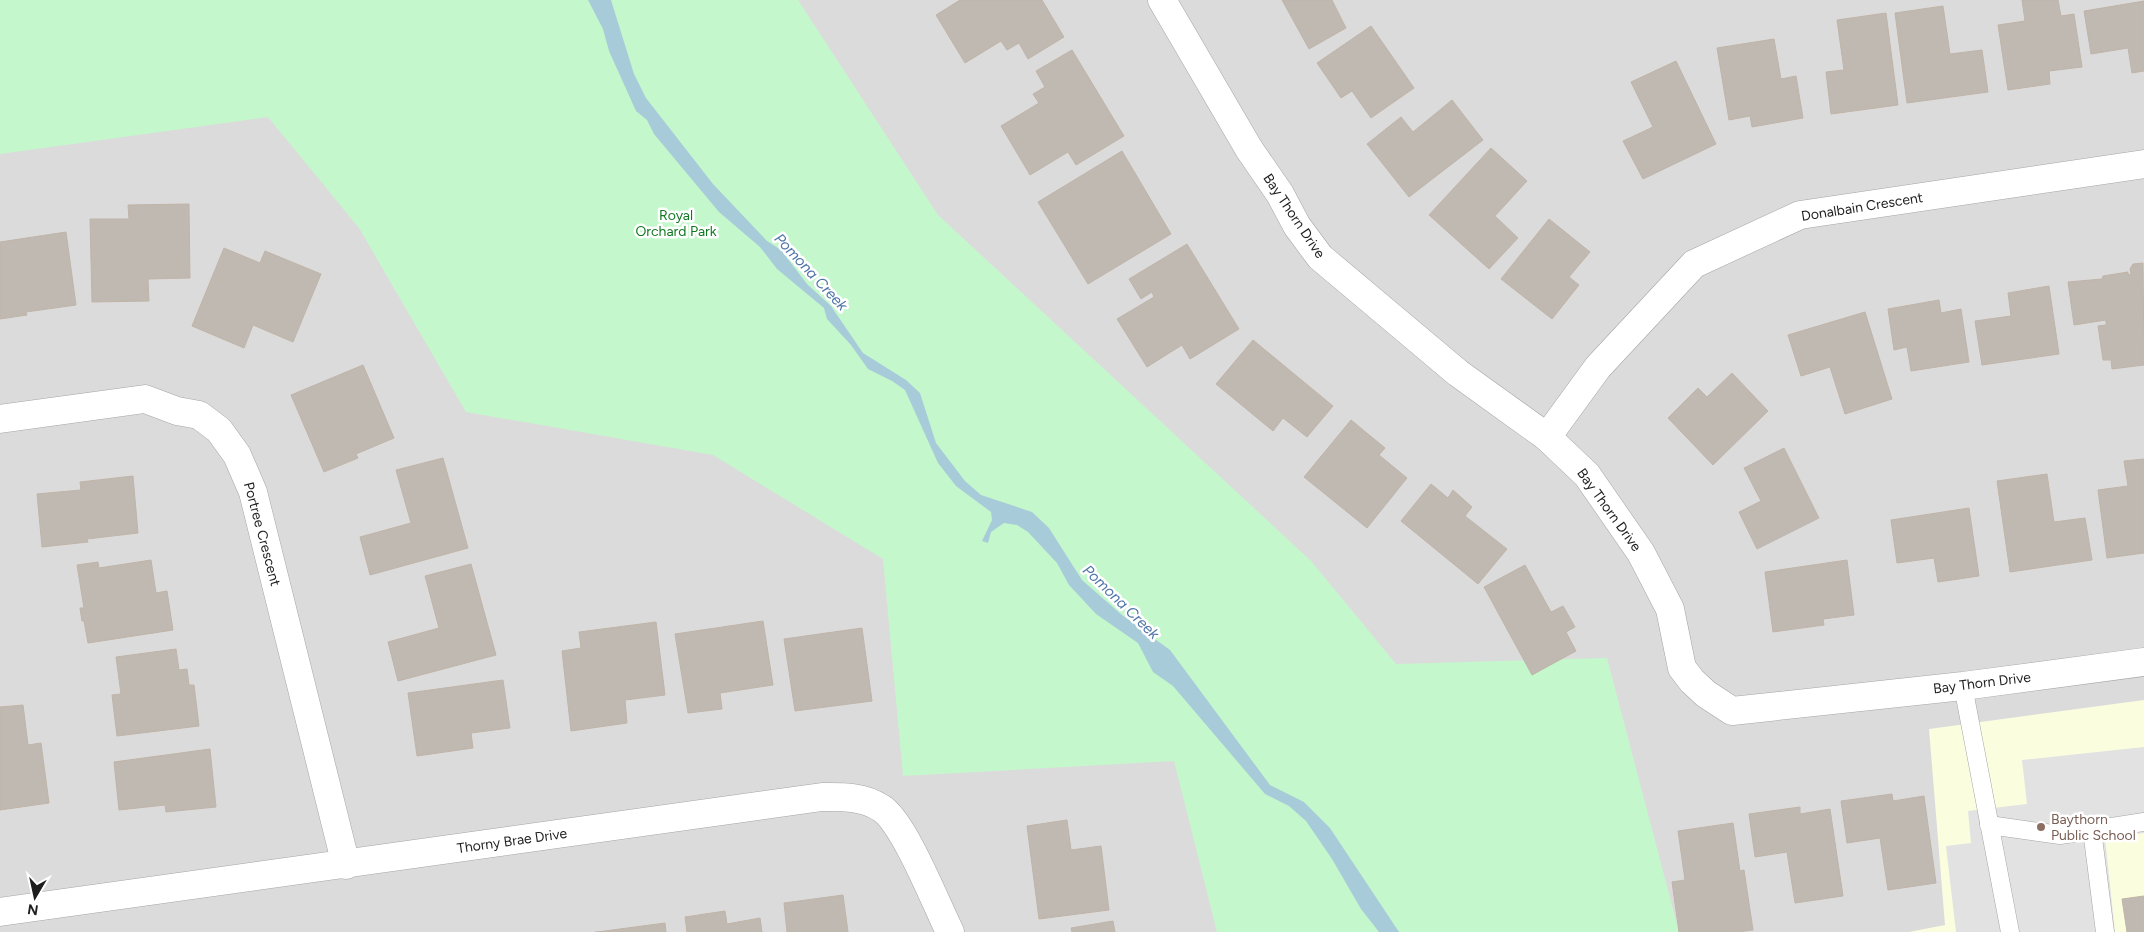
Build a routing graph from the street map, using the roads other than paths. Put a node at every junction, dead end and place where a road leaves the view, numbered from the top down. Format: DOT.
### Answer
graph roads {
  1 [pos="1162,0"];
  2 [pos="2144,164"];
  3 [pos="0,419"];
  4 [pos="1547,437"];
  5 [pos="2144,662"];
  6 [pos="1963,686"];
  7 [pos="2144,822"];
  8 [pos="1989,825"];
  9 [pos="2092,830"];
  10 [pos="346,865"];
  11 [pos="0,912"];
  12 [pos="950,932"];
  13 [pos="2010,932"];
  14 [pos="2105,932"];
  1 -- 4 [label="street, Bay Thorn Drive"];
  2 -- 4 [label="street, Donalbain Crescent"];
  3 -- 10 [label="street, Portree Crescent"];
  4 -- 6 [label="street, Bay Thorn Drive"];
  5 -- 6 [label="street, Bay Thorn Drive"];
  6 -- 8 [label="lane"];
  7 -- 9 [label="lane"];
  8 -- 9 [label="lane"];
  8 -- 13 [label="lane"];
  9 -- 14 [label="lane"];
  10 -- 11 [label="street, Thorny Brae Drive"];
  10 -- 12 [label="street, Thorny Brae Drive"];
}
